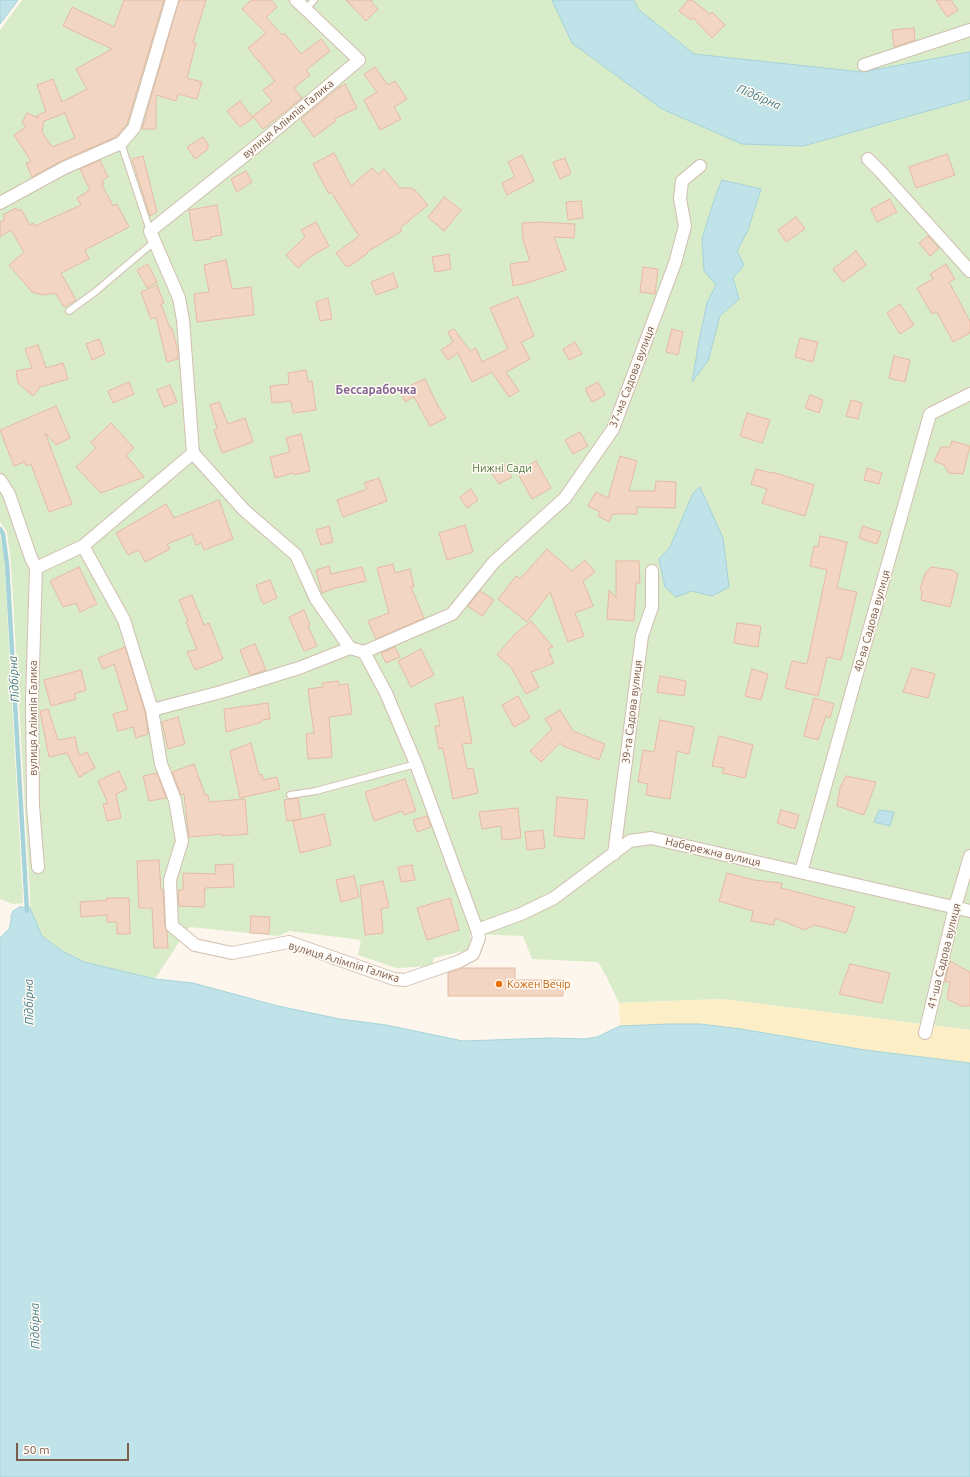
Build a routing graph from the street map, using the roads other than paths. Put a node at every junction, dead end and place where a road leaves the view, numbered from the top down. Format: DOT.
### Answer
graph roads {
  1 [pos="172,0"];
  2 [pos="296,0"];
  3 [pos="314,0"];
  4 [pos="306,9"];
  5 [pos="970,30"];
  6 [pos="864,65"];
  7 [pos="121,144"];
  8 [pos="868,160"];
  9 [pos="700,166"];
  10 [pos="0,203"];
  11 [pos="152,236"];
  12 [pos="970,271"];
  13 [pos="69,311"];
  14 [pos="970,394"];
  15 [pos="193,453"];
  16 [pos="0,480"];
  17 [pos="83,546"];
  18 [pos="36,568"];
  19 [pos="652,571"];
  20 [pos="350,648"];
  21 [pos="364,652"];
  22 [pos="152,710"];
  23 [pos="416,764"];
  24 [pos="290,795"];
  25 [pos="614,854"];
  26 [pos="970,856"];
  27 [pos="38,867"];
  28 [pos="801,872"];
  29 [pos="955,907"];
  30 [pos="970,911"];
  31 [pos="477,930"];
  32 [pos="925,1033"];
  1 -- 7 [label="street"];
  2 -- 4 [label="street, вулиця Алімпія Галика"];
  3 -- 4 [label="lane"];
  4 -- 11 [label="street, вулиця Алімпія Галика"];
  5 -- 6 [label="street"];
  7 -- 10 [label="street"];
  7 -- 11 [label="lane"];
  8 -- 12 [label="street"];
  9 -- 21 [label="street, 37-ма Садова вулиця"];
  11 -- 13 [label="lane"];
  11 -- 15 [label="street"];
  14 -- 28 [label="street, 40-ва Садова вулиця"];
  15 -- 17 [label="street"];
  15 -- 20 [label="street"];
  16 -- 18 [label="street, вулиця Алімпія Галика"];
  17 -- 18 [label="street"];
  17 -- 22 [label="street, вулиця Алімпія Галика"];
  18 -- 27 [label="street, вулиця Алімпія Галика"];
  19 -- 25 [label="street, 39-та Садова вулиця"];
  20 -- 21 [label="street"];
  20 -- 22 [label="street"];
  21 -- 23 [label="street, вулиця Алімпія Галика"];
  22 -- 31 [label="street, вулиця Алімпія Галика"];
  23 -- 24 [label="lane"];
  23 -- 31 [label="street, вулиця Алімпія Галика"];
  25 -- 28 [label="street, Набережна вулиця"];
  25 -- 31 [label="street, Набережна вулиця"];
  26 -- 29 [label="street, 41-ша Садова вулиця"];
  28 -- 29 [label="street, Набережна вулиця"];
  29 -- 30 [label="street, Набережна вулиця"];
  29 -- 32 [label="street, 41-ша Садова вулиця"];
}
